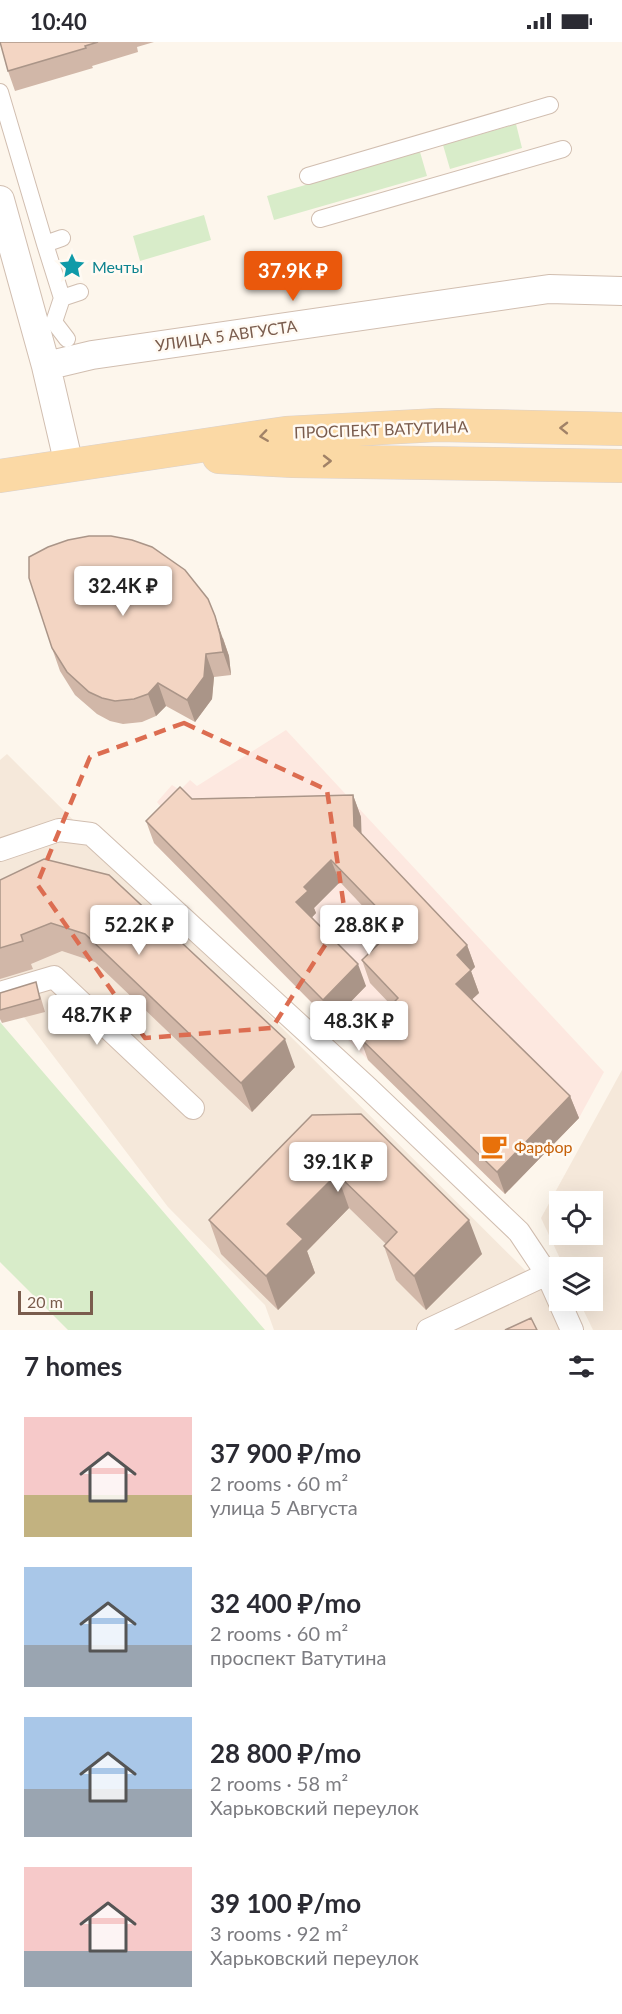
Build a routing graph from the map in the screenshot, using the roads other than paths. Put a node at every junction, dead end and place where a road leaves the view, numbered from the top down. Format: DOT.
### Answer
graph roads {
  1 [pos="0,92"];
  2 [pos="550,105"];
  3 [pos="563,149"];
  4 [pos="308,176"];
  5 [pos="0,200"];
  6 [pos="320,219"];
  7 [pos="62,238"];
  8 [pos="45,244"];
  9 [pos="622,291"];
  10 [pos="80,292"];
  11 [pos="62,298"];
  12 [pos="67,339"];
  13 [pos="46,366"];
  14 [pos="622,429"];
  15 [pos="142,453"];
  16 [pos="69,465"];
  17 [pos="622,466"];
  18 [pos="0,476"];
  19 [pos="0,850"];
  20 [pos="0,993"];
  21 [pos="193,1108"];
  22 [pos="547,1274"];
  23 [pos="428,1330"];
  24 [pos="572,1330"];
  1 -- 8 [label="street"];
  2 -- 4 [label="street"];
  3 -- 6 [label="street"];
  5 -- 13 [label="street"];
  7 -- 8 [label="street"];
  8 -- 11 [label="street"];
  9 -- 13 [label="street, УЛИЦА 5 АВГУСТА"];
  10 -- 11 [label="street"];
  11 -- 12 [label="street"];
  13 -- 16 [label="street"];
  14 -- 15 [label="main road, ПРОСПЕКТ ВАТУТИНА, one-way"];
  15 -- 16 [label="main road, ПРОСПЕКТ ВАТУТИНА"];
  15 -- 17 [label="main road, ПРОСПЕКТ ВАТУТИНА, one-way"];
  16 -- 18 [label="main road, ПРОСПЕКТ ВАТУТИНА"];
  19 -- 22 [label="street"];
  20 -- 21 [label="street"];
  22 -- 23 [label="street"];
  22 -- 24 [label="street"];
}
